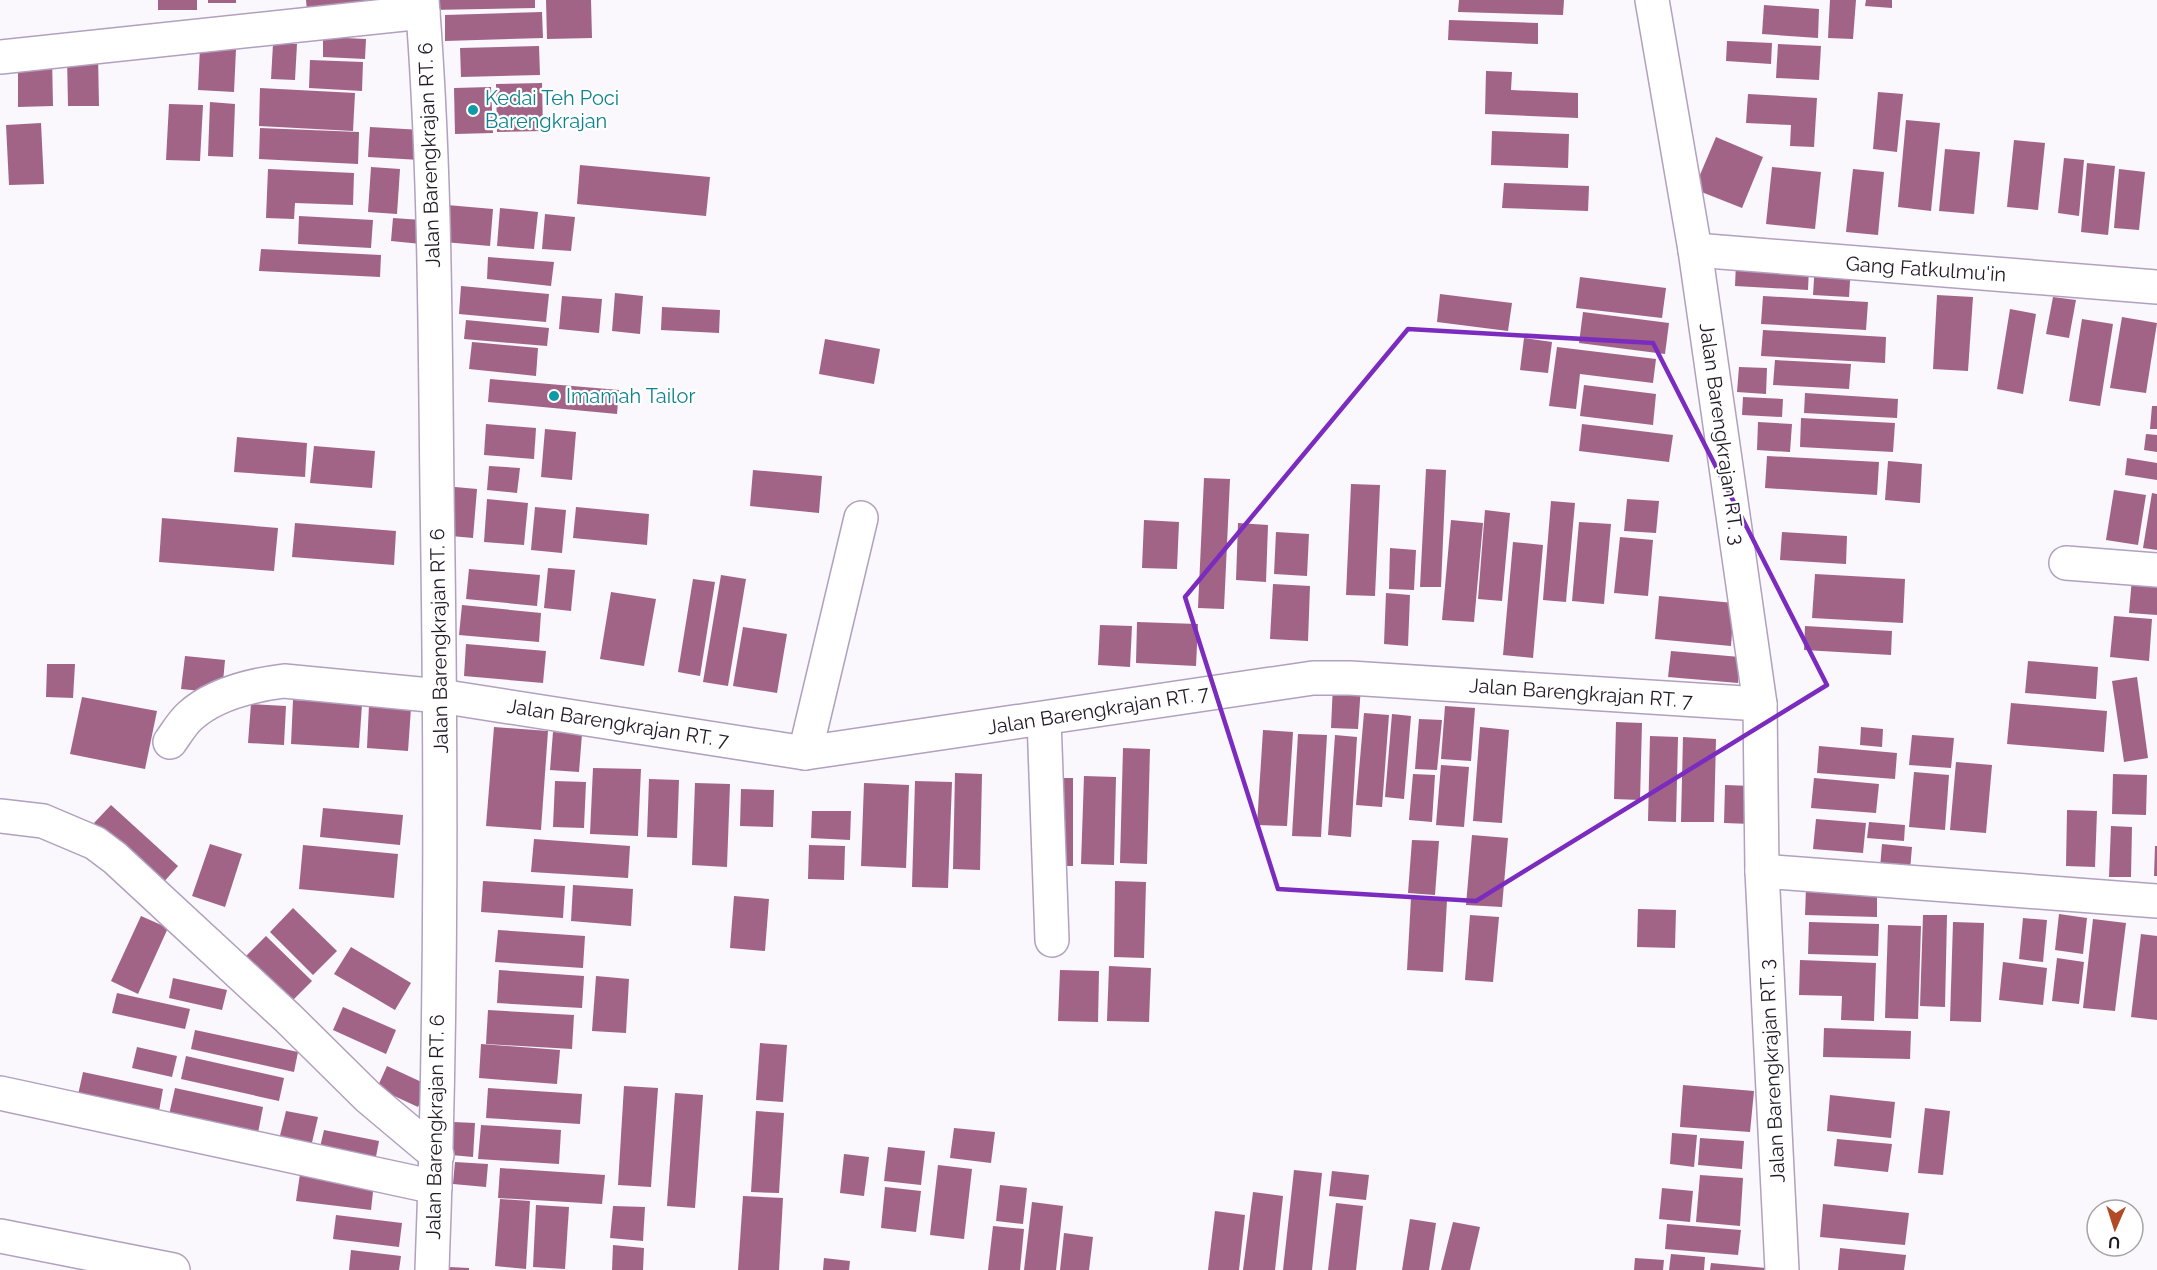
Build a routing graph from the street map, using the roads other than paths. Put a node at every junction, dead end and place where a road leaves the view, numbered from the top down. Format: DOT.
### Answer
graph roads {
  1 [pos="1652,0"];
  2 [pos="422,6"];
  3 [pos="0,57"];
  4 [pos="1695,250"];
  5 [pos="2157,287"];
  6 [pos="861,518"];
  7 [pos="2066,563"];
  8 [pos="2157,570"];
  9 [pos="441,696"];
  10 [pos="1760,704"];
  11 [pos="1044,719"];
  12 [pos="170,742"];
  13 [pos="805,753"];
  14 [pos="0,816"];
  15 [pos="1762,871"];
  16 [pos="2157,901"];
  17 [pos="1052,940"];
  18 [pos="0,1093"];
  19 [pos="436,1171"];
  20 [pos="0,1236"];
  21 [pos="173,1270"];
  22 [pos="432,1270"];
  23 [pos="1782,1270"];
  1 -- 4 [label="street, Jalan Barengkrajan RT. 3"];
  2 -- 3 [label="street, Jalan Barengkrajan RT. 6"];
  2 -- 9 [label="street, Jalan Barengkrajan RT. 6"];
  4 -- 5 [label="street, Gang Fatkulmu'in"];
  4 -- 10 [label="street, Jalan Barengkrajan RT. 3"];
  6 -- 13 [label="street"];
  7 -- 8 [label="street"];
  9 -- 12 [label="street, Jalan Barengkrajan RT. 7"];
  9 -- 13 [label="street, Jalan Barengkrajan RT. 7"];
  9 -- 19 [label="street, Jalan Barengkrajan RT. 6"];
  10 -- 11 [label="street, Jalan Barengkrajan RT. 7"];
  10 -- 15 [label="street, Jalan Barengkrajan RT. 3"];
  11 -- 13 [label="street, Jalan Barengkrajan RT. 7"];
  11 -- 17 [label="street"];
  14 -- 19 [label="street"];
  15 -- 16 [label="street"];
  15 -- 23 [label="street, Jalan Barengkrajan RT. 3"];
  18 -- 19 [label="street"];
  19 -- 22 [label="street, Jalan Barengkrajan RT. 6"];
  20 -- 21 [label="street"];
}
